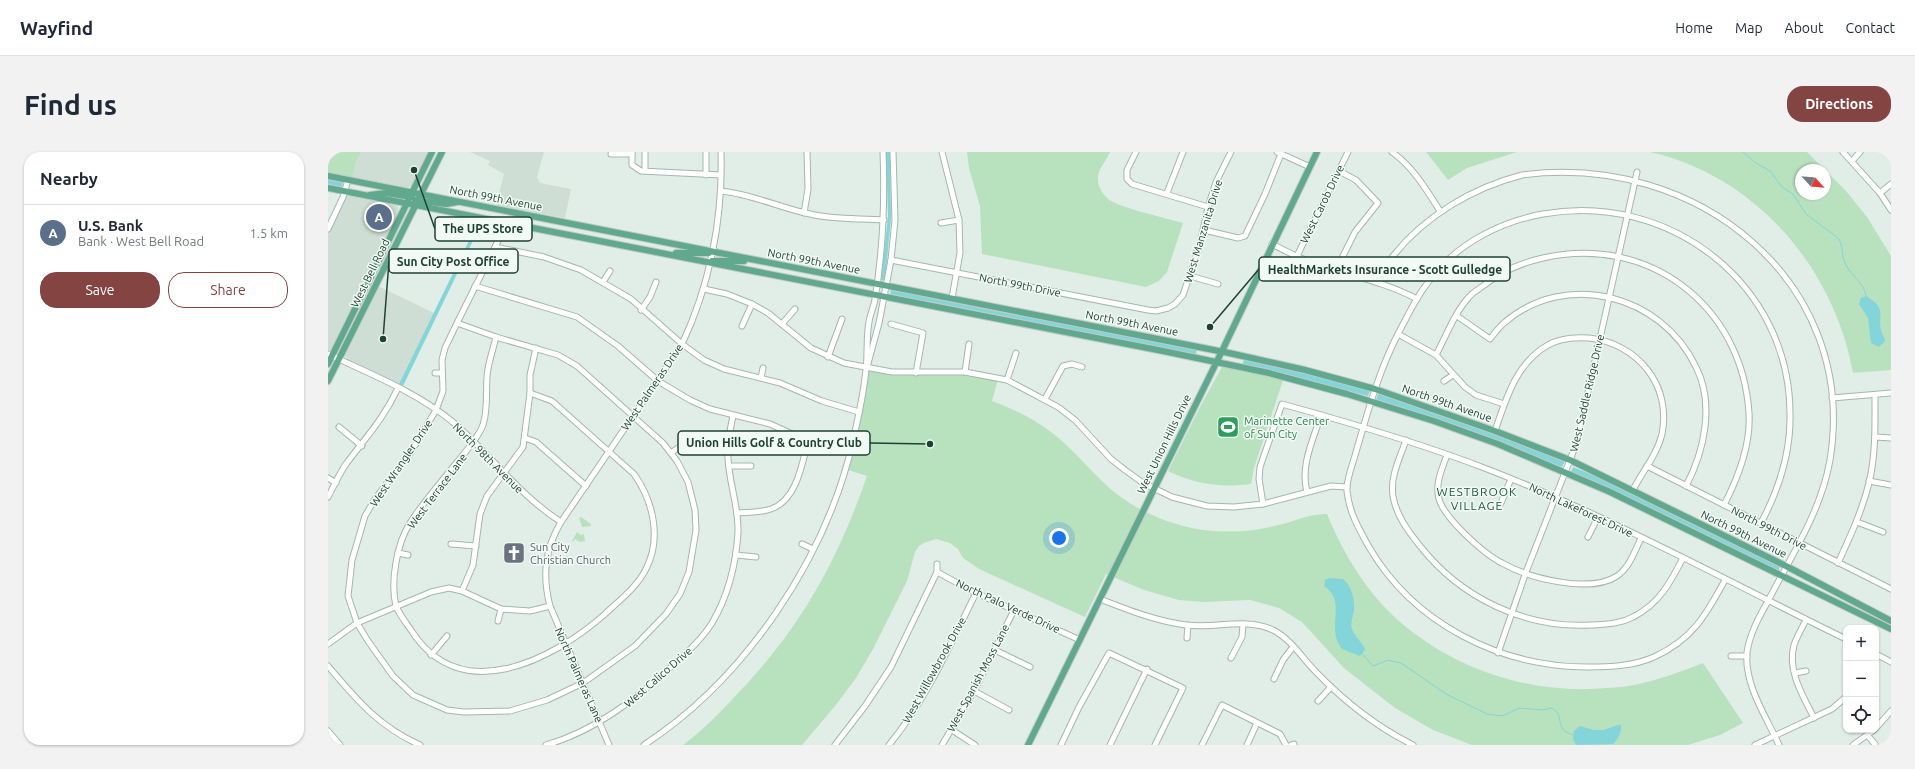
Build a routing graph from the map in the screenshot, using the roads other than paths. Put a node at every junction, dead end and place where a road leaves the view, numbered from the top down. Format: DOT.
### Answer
graph roads {
  1 [pos="432,152"];
  2 [pos="442,152"];
  3 [pos="645,152"];
  4 [pos="706,152"];
  5 [pos="721,152"];
  6 [pos="807,152"];
  7 [pos="883,152"];
  8 [pos="893,152"];
  9 [pos="942,152"];
  10 [pos="1136,152"];
  11 [pos="1183,152"];
  12 [pos="1231,152"];
  13 [pos="1317,152"];
  14 [pos="1348,152"];
  15 [pos="1392,152"];
  16 [pos="1843,152"];
  17 [pos="1860,152"];
  18 [pos="632,153"];
  19 [pos="1279,153"];
  20 [pos="611,154"];
  21 [pos="1852,161"];
  22 [pos="1310,167"];
  23 [pos="1586,167"];
  24 [pos="645,171"];
  25 [pos="1338,171"];
  26 [pos="1629,171"];
  27 [pos="1636,172"];
  28 [pos="1644,174"];
  29 [pos="706,175"];
  30 [pos="721,175"];
  31 [pos="328,176"];
  32 [pos="348,180"];
  33 [pos="1891,184"];
  34 [pos="328,188"];
  35 [pos="721,190"];
  36 [pos="345,192"];
  37 [pos="1167,193"];
  38 [pos="1880,193"];
  39 [pos="409,197"];
  40 [pos="418,199"];
  41 [pos="474,204"];
  42 [pos="1208,207"];
  43 [pos="1891,210"];
  44 [pos="1440,211"];
  45 [pos="804,213"];
  46 [pos="1627,214"];
  47 [pos="471,215"];
  48 [pos="884,220"];
  49 [pos="959,220"];
  50 [pos="506,222"];
  51 [pos="941,223"];
  52 [pos="328,229"];
  53 [pos="1204,230"];
  54 [pos="1272,244"];
  55 [pos="495,247"];
  56 [pos="712,251"];
  57 [pos="661,253"];
  58 [pos="1297,256"];
  59 [pos="1618,256"];
  60 [pos="891,260"];
  61 [pos="710,262"];
  62 [pos="764,262"];
  63 [pos="1785,269"];
  64 [pos="1336,270"];
  65 [pos="610,271"];
  66 [pos="957,272"];
  67 [pos="1190,276"];
  68 [pos="603,282"];
  69 [pos="656,282"];
  70 [pos="1379,283"];
  71 [pos="877,284"];
  72 [pos="1218,284"];
  73 [pos="475,286"];
  74 [pos="887,286"];
  75 [pos="704,289"];
  76 [pos="875,295"];
  77 [pos="885,297"];
  78 [pos="1609,297"];
  79 [pos="952,298"];
  80 [pos="1417,299"];
  81 [pos="752,304"];
  82 [pos="795,309"];
  83 [pos="641,310"];
  84 [pos="1148,310"];
  85 [pos="1457,316"];
  86 [pos="842,318"];
  87 [pos="457,323"];
  88 [pos="782,324"];
  89 [pos="891,324"];
  90 [pos="742,326"];
  91 [pos="1398,334"];
  92 [pos="496,337"];
  93 [pos="1600,339"];
  94 [pos="682,344"];
  95 [pos="969,344"];
  96 [pos="536,348"];
  97 [pos="1222,351"];
  98 [pos="1016,353"];
  99 [pos="330,355"];
  100 [pos="1436,355"];
  101 [pos="828,357"];
  102 [pos="339,359"];
  103 [pos="1217,362"];
  104 [pos="328,364"];
  105 [pos="1082,367"];
  106 [pos="763,368"];
  107 [pos="866,368"];
  108 [pos="965,372"];
  109 [pos="434,373"];
  110 [pos="442,373"];
  111 [pos="916,373"];
  112 [pos="1453,375"];
  113 [pos="761,378"];
  114 [pos="658,380"];
  115 [pos="1007,380"];
  116 [pos="328,381"];
  117 [pos="1444,381"];
  118 [pos="398,388"];
  119 [pos="1375,389"];
  120 [pos="530,393"];
  121 [pos="1891,393"];
  122 [pos="1875,395"];
  123 [pos="1832,398"];
  124 [pos="1045,399"];
  125 [pos="1371,401"];
  126 [pos="1504,404"];
  127 [pos="436,410"];
  128 [pos="859,412"];
  129 [pos="1321,415"];
  130 [pos="634,416"];
  131 [pos="733,416"];
  132 [pos="1363,426"];
  133 [pos="339,427"];
  134 [pos="1495,431"];
  135 [pos="1876,437"];
  136 [pos="525,438"];
  137 [pos="1891,438"];
  138 [pos="1406,440"];
  139 [pos="474,441"];
  140 [pos="808,441"];
  141 [pos="362,446"];
  142 [pos="682,446"];
  143 [pos="610,451"];
  144 [pos="671,453"];
  145 [pos="850,453"];
  146 [pos="1447,454"];
  147 [pos="1570,460"];
  148 [pos="729,466"];
  149 [pos="752,466"];
  150 [pos="1647,466"];
  151 [pos="1565,472"];
  152 [pos="503,473"];
  153 [pos="328,478"];
  154 [pos="1511,479"];
  155 [pos="1869,481"];
  156 [pos="336,483"];
  157 [pos="1891,485"];
  158 [pos="586,486"];
  159 [pos="1346,486"];
  160 [pos="1686,486"];
  161 [pos="1154,488"];
  162 [pos="1633,490"];
  163 [pos="1307,492"];
  164 [pos="328,497"];
  165 [pos="1554,497"];
  166 [pos="1501,503"];
  167 [pos="1263,504"];
  168 [pos="1724,505"];
  169 [pos="737,513"];
  170 [pos="1598,517"];
  171 [pos="561,522"];
  172 [pos="1857,522"];
  173 [pos="1761,523"];
  174 [pos="1884,532"];
  175 [pos="1588,536"];
  176 [pos="1641,538"];
  177 [pos="1799,543"];
  178 [pos="451,544"];
  179 [pos="802,544"];
  180 [pos="476,546"];
  181 [pos="813,549"];
  182 [pos="398,553"];
  183 [pos="408,555"];
  184 [pos="736,555"];
  185 [pos="756,557"];
  186 [pos="1683,558"];
  187 [pos="1838,563"];
  188 [pos="937,564"];
  189 [pos="1783,571"];
  190 [pos="938,572"];
  191 [pos="1526,572"];
  192 [pos="1725,580"];
  193 [pos="1891,589"];
  194 [pos="462,591"];
  195 [pos="976,593"];
  196 [pos="1100,598"];
  197 [pos="1768,601"];
  198 [pos="550,606"];
  199 [pos="396,607"];
  200 [pos="501,610"];
  201 [pos="1014,610"];
  202 [pos="1511,614"];
  203 [pos="1806,620"];
  204 [pos="498,621"];
  205 [pos="1891,621"];
  206 [pos="356,623"];
  207 [pos="1243,624"];
  208 [pos="1188,625"];
  209 [pos="1891,629"];
  210 [pos="447,636"];
  211 [pos="1187,638"];
  212 [pos="1843,638"];
  213 [pos="1080,640"];
  214 [pos="328,644"];
  215 [pos="565,645"];
  216 [pos="1293,647"];
  217 [pos="995,650"];
  218 [pos="1498,653"];
  219 [pos="431,655"];
  220 [pos="1731,656"];
  221 [pos="1747,656"];
  222 [pos="1879,656"];
  223 [pos="1231,658"];
  224 [pos="1891,662"];
  225 [pos="328,666"];
  226 [pos="1030,667"];
  227 [pos="1147,669"];
  228 [pos="1806,671"];
  229 [pos="1794,673"];
  230 [pos="1274,679"];
  231 [pos="583,683"];
  232 [pos="1331,687"];
  233 [pos="974,691"];
  234 [pos="1843,700"];
  235 [pos="1318,701"];
  236 [pos="1009,710"];
  237 [pos="1891,711"];
  238 [pos="1814,718"];
  239 [pos="600,722"];
  240 [pos="1257,723"];
  241 [pos="1879,724"];
  242 [pos="952,730"];
  243 [pos="328,731"];
  244 [pos="1871,733"];
  245 [pos="1775,736"];
  246 [pos="1868,736"];
  247 [pos="1875,744"];
  248 [pos="340,745"];
  249 [pos="420,745"];
  250 [pos="546,745"];
  251 [pos="609,745"];
  252 [pos="644,745"];
  253 [pos="836,745"];
  254 [pos="889,745"];
  255 [pos="942,745"];
  256 [pos="975,745"];
  257 [pos="1028,745"];
  258 [pos="1061,745"];
  259 [pos="1110,745"];
  260 [pos="1156,745"];
  261 [pos="1202,745"];
  262 [pos="1247,745"];
  263 [pos="1286,745"];
  264 [pos="1413,745"];
  265 [pos="1755,745"];
  266 [pos="1779,745"];
  267 [pos="1853,745"];
  1 -- 39 [label="main road, West Bell Road"];
  2 -- 40 [label="main road, West Bell Road"];
  3 -- 24 [label="street"];
  4 -- 29 [label="street"];
  5 -- 30 [label="street, West Palmeras Drive"];
  6 -- 45 [label="street"];
  7 -- 48 [label="street"];
  8 -- 60 [label="street"];
  9 -- 49 [label="street"];
  10 -- 37 [label="street"];
  11 -- 37 [label="street"];
  12 -- 42 [label="street, West Manzanita Drive"];
  13 -- 22 [label="main road, West Union Hills Drive"];
  14 -- 25 [label="street, West Carob Drive"];
  15 -- 44 [label="street"];
  16 -- 21 [label="street"];
  17 -- 21 [label="street"];
  18 -- 20 [label="street"];
  18 -- 24 [label="street"];
  19 -- 22 [label="street"];
  19 -- 53 [label="street"];
  21 -- 38 [label="street"];
  22 -- 54 [label="main road, West Union Hills Drive"];
  23 -- 44 [label="street"];
  24 -- 29 [label="street"];
  25 -- 58 [label="street, West Carob Drive"];
  25 -- 64 [label="street"];
  26 -- 27 [label="street"];
  27 -- 28 [label="street"];
  27 -- 46 [label="street, West Saddle Ridge Drive"];
  29 -- 30 [label="street"];
  30 -- 35 [label="street, West Palmeras Drive"];
  31 -- 32 [label="main road, North 99th Avenue"];
  32 -- 36 [label="street"];
  32 -- 39 [label="main road, North 99th Avenue"];
  33 -- 38 [label="street"];
  34 -- 36 [label="main road, North 99th Avenue"];
  35 -- 45 [label="street"];
  35 -- 56 [label="street, West Palmeras Drive"];
  36 -- 39 [label="main road, North 99th Avenue"];
  36 -- 52 [label="street"];
  37 -- 42 [label="street"];
  38 -- 43 [label="street"];
  39 -- 40 [label="main road"];
  39 -- 40 [label="main road, North 99th Avenue"];
  39 -- 99 [label="main road, West Bell Road"];
  40 -- 41 [label="main road, North 99th Avenue"];
  40 -- 47 [label="main road, North 99th Avenue"];
  40 -- 102 [label="main road, West Bell Road"];
  41 -- 47 [label="main road"];
  41 -- 56 [label="main road, North 99th Avenue"];
  42 -- 53 [label="street, West Manzanita Drive"];
  44 -- 70 [label="street"];
  45 -- 48 [label="street"];
  46 -- 59 [label="street, West Saddle Ridge Drive"];
  46 -- 80 [label="street"];
  46 -- 173 [label="street"];
  47 -- 50 [label="main road, North 99th Avenue"];
  48 -- 71 [label="street"];
  49 -- 51 [label="street"];
  49 -- 66 [label="street"];
  50 -- 55 [label="street, West Wrangler Drive"];
  50 -- 57 [label="main road, North 99th Avenue"];
  53 -- 67 [label="street, West Manzanita Drive"];
  54 -- 58 [label="street"];
  54 -- 97 [label="main road, West Union Hills Drive"];
  55 -- 68 [label="street"];
  55 -- 73 [label="street, West Wrangler Drive"];
  56 -- 57 [label="main road"];
  56 -- 61 [label="street, West Palmeras Drive"];
  56 -- 62 [label="main road, North 99th Avenue"];
  57 -- 61 [label="main road, North 99th Avenue"];
  58 -- 64 [label="street"];
  59 -- 78 [label="street, West Saddle Ridge Drive"];
  59 -- 85 [label="street"];
  59 -- 168 [label="street"];
  60 -- 66 [label="street, North 99th Drive"];
  60 -- 74 [label="street"];
  61 -- 62 [label="main road"];
  61 -- 75 [label="street, West Palmeras Drive"];
  61 -- 76 [label="main road, North 99th Avenue"];
  62 -- 71 [label="main road, North 99th Avenue"];
  63 -- 123 [label="street"];
  64 -- 70 [label="street"];
  65 -- 68 [label="street"];
  66 -- 79 [label="street"];
  66 -- 84 [label="street, North 99th Drive"];
  67 -- 72 [label="street"];
  67 -- 84 [label="street, West Manzanita Drive"];
  68 -- 83 [label="street"];
  69 -- 83 [label="street"];
  70 -- 80 [label="street"];
  71 -- 74 [label="main road, North 99th Avenue"];
  71 -- 76 [label="street"];
  73 -- 87 [label="street, West Wrangler Drive"];
  73 -- 114 [label="street"];
  74 -- 77 [label="street"];
  74 -- 79 [label="main road, North 99th Avenue"];
  75 -- 81 [label="street"];
  75 -- 94 [label="street, West Palmeras Drive"];
  76 -- 77 [label="main road, North 99th Avenue"];
  76 -- 107 [label="street"];
  77 -- 103 [label="main road, North 99th Avenue"];
  77 -- 107 [label="street"];
  78 -- 85 [label="street"];
  78 -- 93 [label="street, West Saddle Ridge Drive"];
  78 -- 160 [label="street"];
  79 -- 97 [label="main road, North 99th Avenue"];
  80 -- 91 [label="street"];
  81 -- 88 [label="street"];
  81 -- 90 [label="street"];
  82 -- 88 [label="street"];
  83 -- 94 [label="street"];
  85 -- 100 [label="street"];
  86 -- 101 [label="street"];
  87 -- 92 [label="street, West Wrangler Drive"];
  87 -- 110 [label="street, West Wrangler Drive"];
  88 -- 101 [label="street"];
  89 -- 111 [label="street"];
  91 -- 100 [label="street"];
  91 -- 119 [label="street"];
  92 -- 96 [label="street, West Wrangler Drive"];
  92 -- 139 [label="street, West Terrace Lane"];
  93 -- 126 [label="street"];
  93 -- 147 [label="street, West Saddle Ridge Drive"];
  93 -- 150 [label="street"];
  94 -- 113 [label="street"];
  94 -- 114 [label="street, West Palmeras Drive"];
  95 -- 108 [label="street"];
  96 -- 120 [label="street"];
  96 -- 130 [label="street, West Wrangler Drive"];
  97 -- 103 [label="main road, West Union Hills Drive"];
  97 -- 119 [label="main road, North 99th Avenue"];
  98 -- 115 [label="street"];
  99 -- 102 [label="street, North 98th Avenue"];
  99 -- 104 [label="main road, West Bell Road"];
  100 -- 112 [label="street"];
  101 -- 107 [label="street"];
  102 -- 116 [label="main road, West Bell Road"];
  102 -- 118 [label="street, North 98th Avenue"];
  103 -- 125 [label="main road, North 99th Avenue"];
  103 -- 161 [label="main road, West Union Hills Drive"];
  105 -- 124 [label="street"];
  106 -- 113 [label="street"];
  107 -- 111 [label="street"];
  107 -- 128 [label="street"];
  108 -- 111 [label="street"];
  108 -- 115 [label="street"];
  109 -- 110 [label="street"];
  110 -- 127 [label="street, West Wrangler Drive"];
  112 -- 117 [label="street"];
  112 -- 126 [label="street"];
  113 -- 128 [label="street"];
  114 -- 130 [label="street, West Palmeras Drive"];
  114 -- 131 [label="street"];
  115 -- 124 [label="street"];
  118 -- 127 [label="street, North 98th Avenue"];
  118 -- 141 [label="street"];
  119 -- 125 [label="street"];
  119 -- 134 [label="main road, North 99th Avenue"];
  120 -- 136 [label="street"];
  120 -- 143 [label="street"];
  121 -- 122 [label="street"];
  122 -- 123 [label="street"];
  122 -- 135 [label="street"];
  123 -- 177 [label="street"];
  124 -- 161 [label="street"];
  125 -- 132 [label="street"];
  125 -- 151 [label="main road, North 99th Avenue"];
  126 -- 134 [label="street"];
  127 -- 139 [label="street, North 98th Avenue"];
  127 -- 206 [label="street, West Wrangler Drive"];
  128 -- 145 [label="street"];
  129 -- 132 [label="street, North Lakeforest Drive"];
  129 -- 163 [label="street"];
  129 -- 167 [label="street, North Lakeforest Drive"];
  130 -- 143 [label="street, West Palmeras Drive"];
  130 -- 144 [label="street, West Wrangler Drive"];
  131 -- 140 [label="street"];
  131 -- 148 [label="street, West Calico Drive"];
  132 -- 138 [label="street, North Lakeforest Drive"];
  132 -- 159 [label="street"];
  133 -- 141 [label="street"];
  134 -- 147 [label="main road, North 99th Avenue"];
  135 -- 137 [label="street"];
  135 -- 155 [label="street"];
  136 -- 152 [label="street"];
  136 -- 158 [label="street"];
  138 -- 146 [label="street, North Lakeforest Drive"];
  138 -- 202 [label="street"];
  139 -- 152 [label="street, North 98th Avenue"];
  139 -- 182 [label="street, West Terrace Lane"];
  140 -- 145 [label="street"];
  140 -- 169 [label="street"];
  141 -- 156 [label="street"];
  142 -- 144 [label="street"];
  143 -- 158 [label="street, West Palmeras Drive"];
  143 -- 215 [label="street"];
  144 -- 231 [label="street, West Wrangler Drive"];
  145 -- 181 [label="street"];
  146 -- 154 [label="street, North Lakeforest Drive"];
  146 -- 191 [label="street"];
  147 -- 151 [label="street, West Saddle Ridge Drive"];
  147 -- 162 [label="main road, North 99th Avenue"];
  148 -- 149 [label="street"];
  148 -- 169 [label="street, West Calico Drive"];
  150 -- 160 [label="street, North 99th Drive"];
  150 -- 162 [label="street"];
  151 -- 165 [label="street, West Saddle Ridge Drive"];
  151 -- 189 [label="main road, North 99th Avenue"];
  152 -- 171 [label="street, North 98th Avenue"];
  152 -- 180 [label="street"];
  153 -- 156 [label="street"];
  154 -- 165 [label="street, North Lakeforest Drive"];
  154 -- 166 [label="street"];
  155 -- 157 [label="street"];
  155 -- 172 [label="street"];
  156 -- 164 [label="street"];
  158 -- 171 [label="street, West Palmeras Drive"];
  159 -- 163 [label="street"];
  159 -- 218 [label="street"];
  160 -- 168 [label="street, North 99th Drive"];
  161 -- 167 [label="street"];
  161 -- 196 [label="main road, West Union Hills Drive"];
  162 -- 189 [label="main road, North 99th Avenue"];
  163 -- 167 [label="street"];
  165 -- 170 [label="street, North Lakeforest Drive"];
  165 -- 191 [label="street, West Saddle Ridge Drive"];
  168 -- 173 [label="street, North 99th Drive"];
  169 -- 184 [label="street, West Calico Drive"];
  170 -- 175 [label="street"];
  170 -- 176 [label="street, North Lakeforest Drive"];
  171 -- 198 [label="street, West Palmeras Drive"];
  172 -- 174 [label="street"];
  172 -- 187 [label="street"];
  173 -- 177 [label="street, North 99th Drive"];
  176 -- 186 [label="street, North Lakeforest Drive"];
  176 -- 191 [label="street"];
  177 -- 187 [label="street, North 99th Drive"];
  177 -- 189 [label="street"];
  178 -- 180 [label="street"];
  179 -- 181 [label="street"];
  180 -- 194 [label="street"];
  181 -- 252 [label="street"];
  182 -- 183 [label="street"];
  182 -- 199 [label="street, West Terrace Lane"];
  184 -- 185 [label="street"];
  184 -- 239 [label="street, West Calico Drive"];
  186 -- 192 [label="street, North Lakeforest Drive"];
  186 -- 202 [label="street"];
  187 -- 193 [label="street, North 99th Drive"];
  188 -- 190 [label="street"];
  189 -- 197 [label="street"];
  189 -- 205 [label="main road, North 99th Avenue"];
  189 -- 209 [label="main road, North 99th Avenue"];
  190 -- 195 [label="street, North Palo Verde Drive"];
  190 -- 253 [label="street"];
  191 -- 202 [label="street, West Saddle Ridge Drive"];
  192 -- 197 [label="street, North Lakeforest Drive"];
  192 -- 218 [label="street"];
  194 -- 199 [label="street"];
  194 -- 200 [label="street"];
  195 -- 201 [label="street, North Palo Verde Drive"];
  195 -- 254 [label="street, West Willowbrook Drive"];
  196 -- 208 [label="street"];
  196 -- 213 [label="main road, West Union Hills Drive"];
  197 -- 203 [label="street, North Lakeforest Drive"];
  197 -- 221 [label="street"];
  198 -- 200 [label="street"];
  198 -- 215 [label="street, North Palmeras Lane"];
  199 -- 206 [label="street"];
  199 -- 219 [label="street"];
  200 -- 204 [label="street"];
  201 -- 213 [label="street, North Palo Verde Drive"];
  201 -- 217 [label="street, West Spanish Moss Lane"];
  202 -- 218 [label="street, West Saddle Ridge Drive"];
  203 -- 212 [label="street, North Lakeforest Drive"];
  203 -- 229 [label="street"];
  206 -- 214 [label="street"];
  206 -- 231 [label="street, West Wrangler Drive"];
  207 -- 208 [label="street"];
  207 -- 216 [label="street"];
  207 -- 223 [label="street"];
  208 -- 211 [label="street"];
  210 -- 219 [label="street"];
  213 -- 257 [label="main road, West Union Hills Drive"];
  215 -- 219 [label="street"];
  215 -- 231 [label="street, North Palmeras Lane"];
  216 -- 230 [label="street"];
  216 -- 232 [label="street"];
  217 -- 226 [label="street"];
  217 -- 233 [label="street, West Spanish Moss Lane"];
  220 -- 221 [label="street"];
  221 -- 245 [label="street"];
  222 -- 224 [label="street"];
  225 -- 249 [label="street"];
  227 -- 258 [label="street"];
  227 -- 259 [label="street"];
  227 -- 260 [label="street"];
  228 -- 229 [label="street"];
  229 -- 238 [label="street"];
  231 -- 239 [label="street, North Palmeras Lane"];
  232 -- 235 [label="street"];
  232 -- 264 [label="street"];
  233 -- 236 [label="street"];
  233 -- 242 [label="street, West Spanish Moss Lane"];
  234 -- 238 [label="street"];
  237 -- 241 [label="street"];
  238 -- 245 [label="street"];
  239 -- 250 [label="street, West Calico Drive"];
  239 -- 251 [label="street, North Palmeras Lane"];
  240 -- 261 [label="street"];
  240 -- 262 [label="street"];
  240 -- 263 [label="street"];
  242 -- 255 [label="street, West Spanish Moss Lane"];
  242 -- 256 [label="street"];
  243 -- 248 [label="street"];
  244 -- 246 [label="street"];
  245 -- 265 [label="street"];
  245 -- 266 [label="street"];
  246 -- 247 [label="street"];
  246 -- 267 [label="street"];
}
